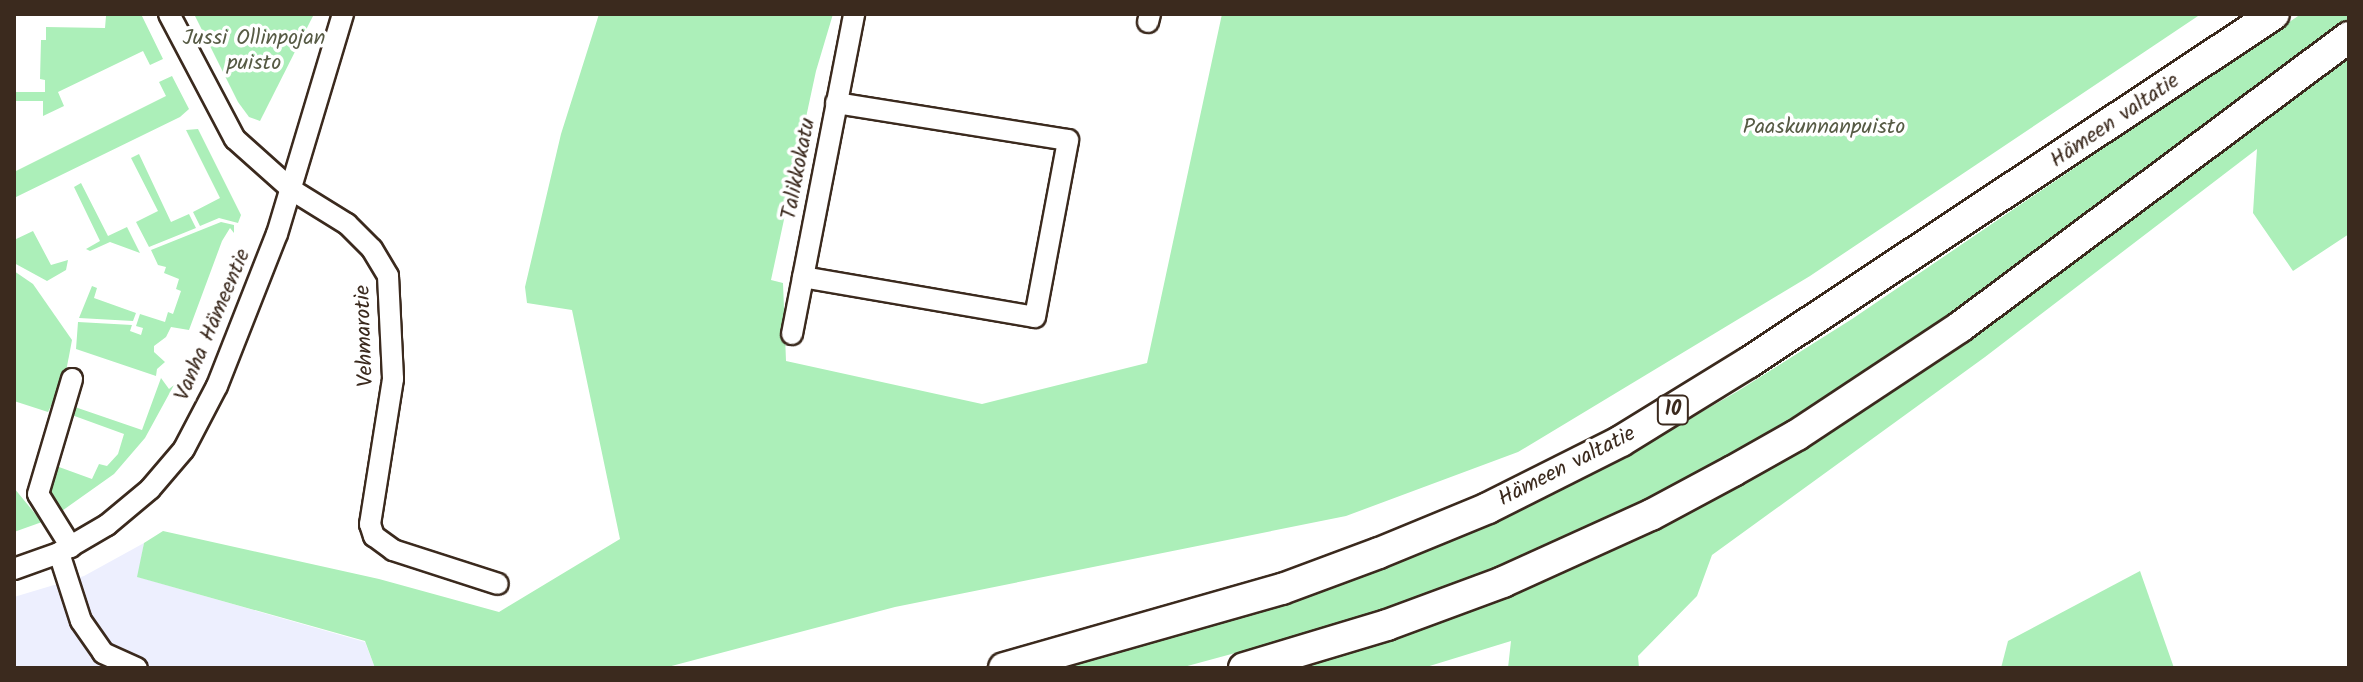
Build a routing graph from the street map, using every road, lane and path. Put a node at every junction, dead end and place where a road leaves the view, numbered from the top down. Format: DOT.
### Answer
graph roads {
  1 [pos="169,14"];
  2 [pos="343,14"];
  3 [pos="854,14"];
  4 [pos="2274,14"];
  5 [pos="2349,37"];
  6 [pos="836,103"];
  7 [pos="292,190"];
  8 [pos="803,277"];
  9 [pos="792,334"];
  10 [pos="72,379"];
  11 [pos="65,550"];
  12 [pos="14,569"];
  13 [pos="498,584"];
  14 [pos="137,668"];
  15 [pos="1004,668"];
  16 [pos="1244,668"];
  1 -- 7 [label="street, Vehmarotie"];
  2 -- 7 [label="street, Vanha Hämeentie"];
  3 -- 6 [label="street, Talikkokatu"];
  4 -- 15 [label="highway, Hämeen valtatie / 10"];
  5 -- 16 [label="highway"];
  6 -- 8 [label="street, Talikkokatu"];
  6 -- 8 [label="street"];
  7 -- 11 [label="street, Vanha Hämeentie"];
  7 -- 13 [label="street, Vehmarotie"];
  8 -- 9 [label="street, Talikkokatu"];
  10 -- 11 [label="street"];
  11 -- 12 [label="street, Vanha Hämeentie"];
  11 -- 14 [label="street"];
}
